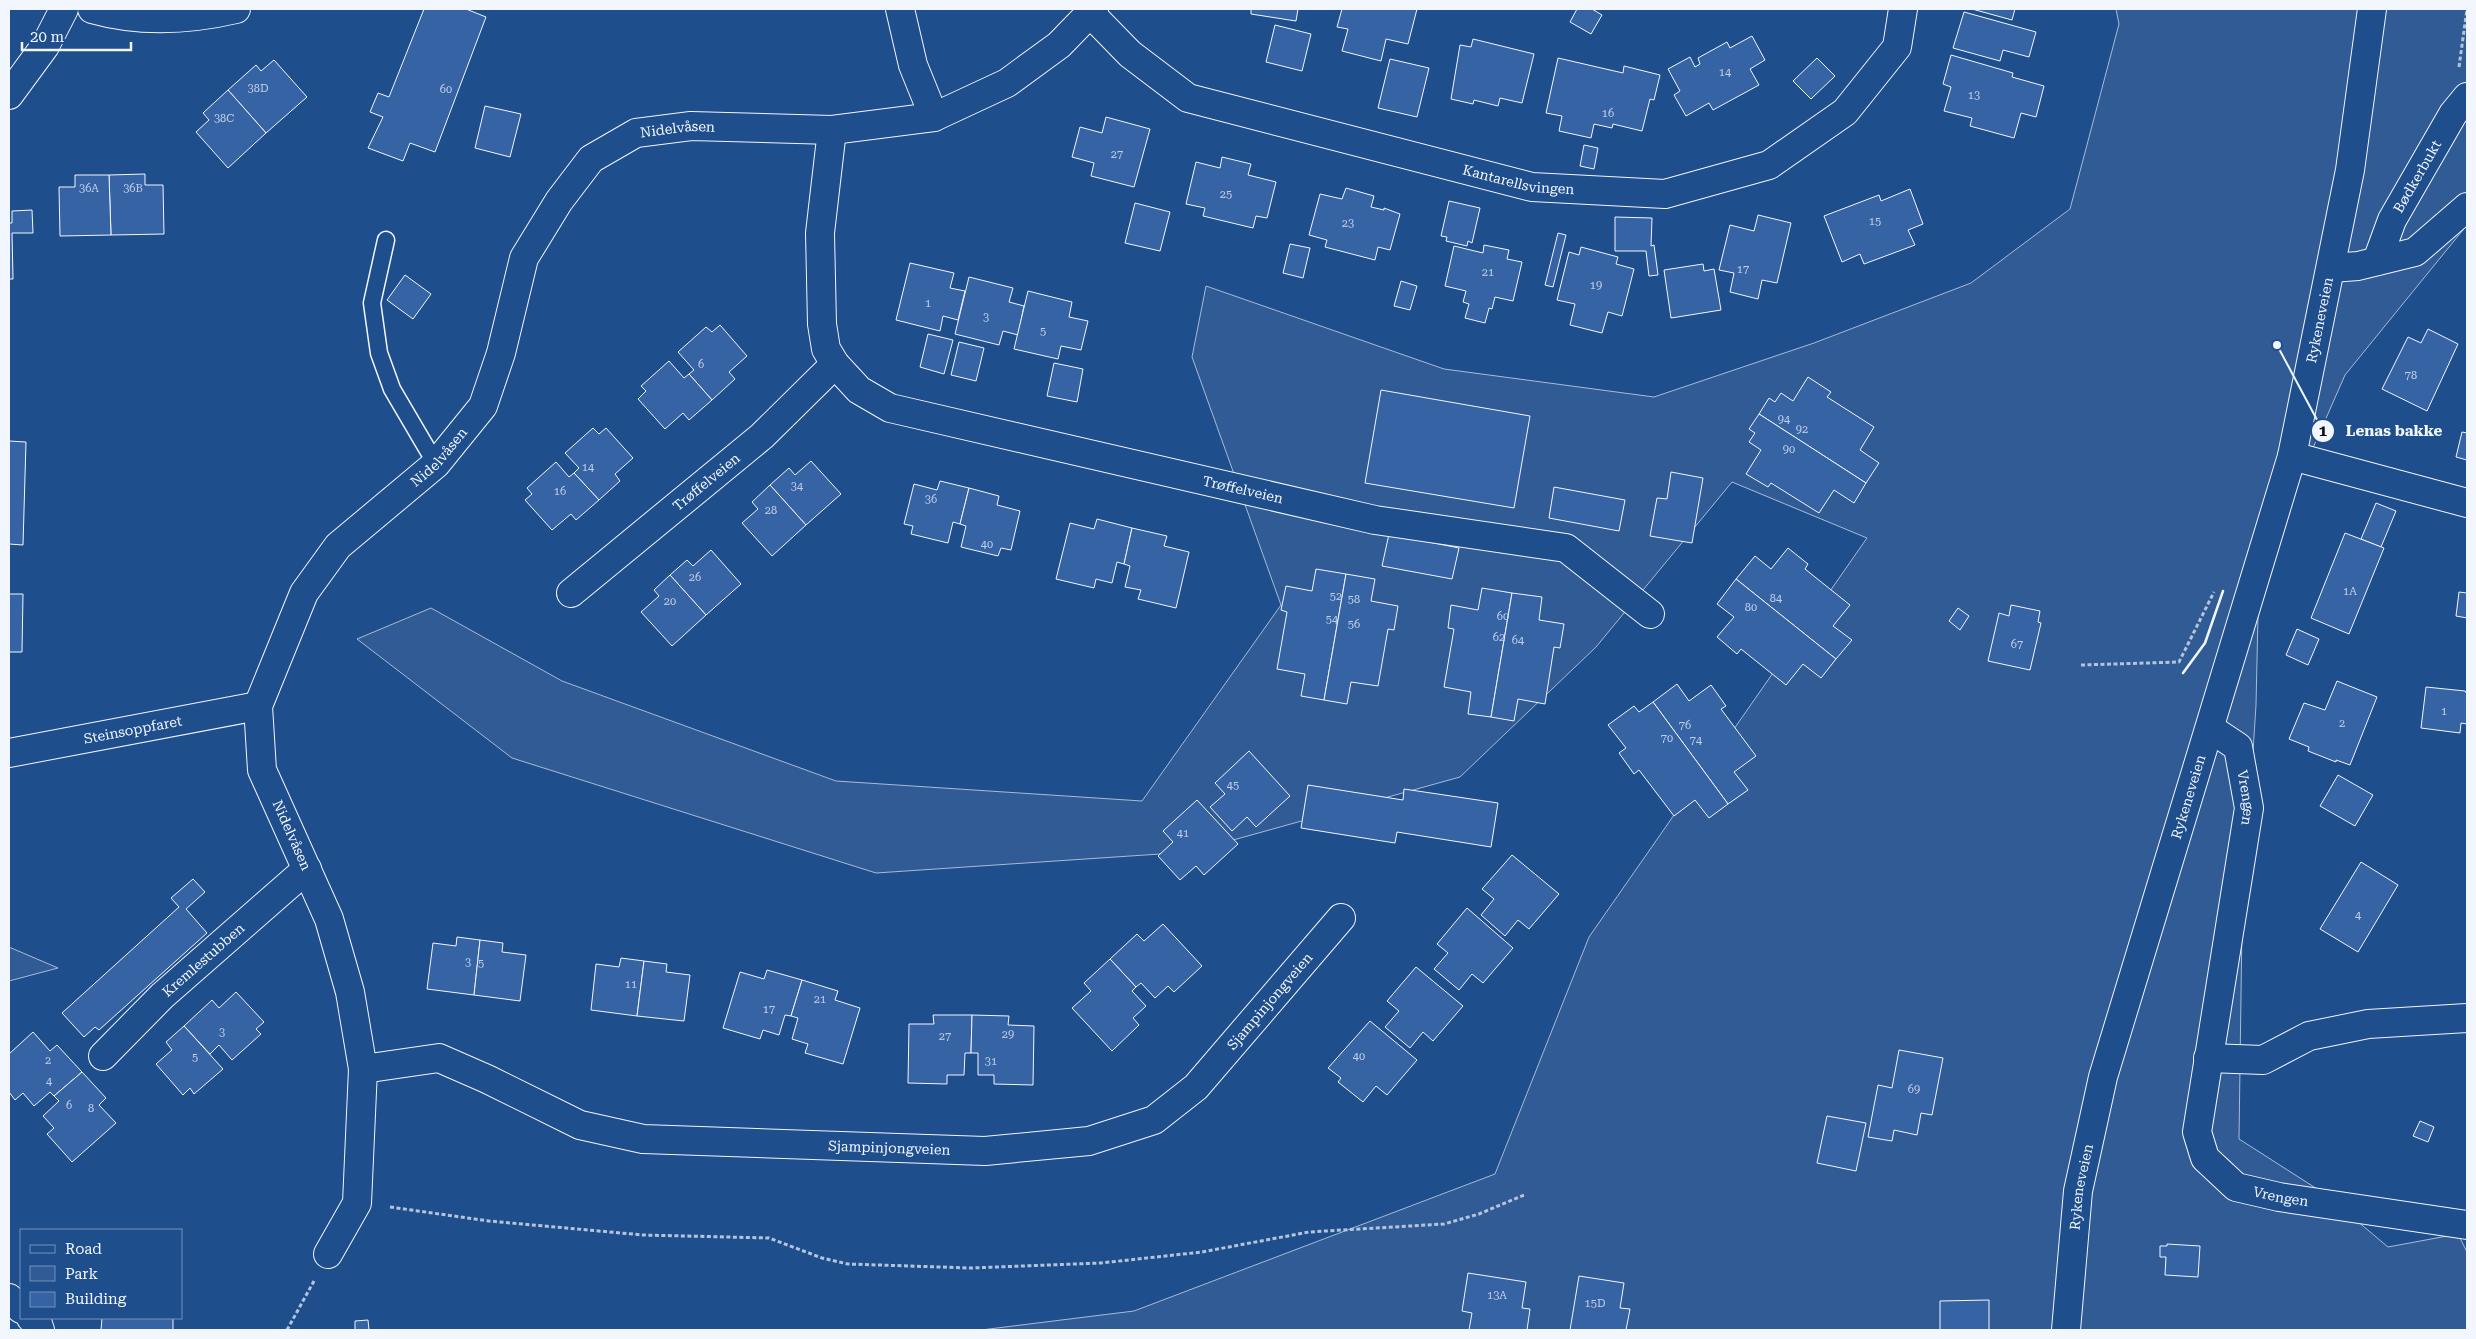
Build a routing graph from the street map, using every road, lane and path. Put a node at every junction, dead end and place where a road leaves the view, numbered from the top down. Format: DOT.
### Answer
graph roads {
  1 [pos="64,9"];
  2 [pos="92,9"];
  3 [pos="236,9"];
  4 [pos="900,9"];
  5 [pos="1903,9"];
  6 [pos="2372,9"];
  7 [pos="2467,9"];
  8 [pos="1092,11"];
  9 [pos="9,95"];
  10 [pos="2460,106"];
  11 [pos="934,117"];
  12 [pos="832,130"];
  13 [pos="2467,206"];
  14 [pos="386,240"];
  15 [pos="2377,261"];
  16 [pos="2331,268"];
  17 [pos="835,364"];
  18 [pos="2292,456"];
  19 [pos="436,464"];
  20 [pos="2467,503"];
  21 [pos="2218,585"];
  22 [pos="571,593"];
  23 [pos="1650,614"];
  24 [pos="2081,665"];
  25 [pos="258,706"];
  26 [pos="2211,729"];
  27 [pos="9,753"];
  28 [pos="307,869"];
  29 [pos="1341,918"];
  30 [pos="2467,1018"];
  31 [pos="103,1056"];
  32 [pos="2208,1058"];
  33 [pos="363,1069"];
  34 [pos="1524,1195"];
  35 [pos="357,1203"];
  36 [pos="2467,1225"];
  37 [pos="328,1254"];
  38 [pos="9,1298"];
  39 [pos="20,1308"];
  40 [pos="32,1319"];
  41 [pos="40,1330"];
  42 [pos="287,1330"];
  43 [pos="2066,1330"];
  1 -- 9 [label="street"];
  2 -- 3 [label="street"];
  4 -- 11 [label="street"];
  5 -- 8 [label="street, Kantarellsvingen"];
  6 -- 16 [label="street, Rykeneveien"];
  7 -- 10 [label="path"];
  8 -- 11 [label="street, Nidelvåsen"];
  10 -- 15 [label="street, Bødkerbukt"];
  11 -- 12 [label="street, Nidelvåsen"];
  12 -- 17 [label="street, Trøffelveien"];
  12 -- 19 [label="street, Nidelvåsen"];
  13 -- 15 [label="street, Rykeneveien"];
  14 -- 19 [label="lane"];
  15 -- 16 [label="street, Rykeneveien"];
  16 -- 18 [label="street, Rykeneveien"];
  17 -- 22 [label="street, Trøffelveien"];
  17 -- 23 [label="street, Trøffelveien"];
  18 -- 20 [label="street"];
  18 -- 26 [label="street, Rykeneveien"];
  19 -- 25 [label="street, Nidelvåsen"];
  21 -- 24 [label="path"];
  25 -- 27 [label="street, Steinsoppfaret"];
  25 -- 28 [label="street, Nidelvåsen"];
  26 -- 32 [label="street, Vrengen"];
  26 -- 43 [label="street, Rykeneveien"];
  28 -- 31 [label="street, Kremlestubben"];
  28 -- 33 [label="street, Nidelvåsen"];
  29 -- 33 [label="street, Sjampinjongveien"];
  30 -- 32 [label="street"];
  32 -- 36 [label="street, Vrengen"];
  33 -- 35 [label="street, Nidelvåsen"];
  34 -- 35 [label="path"];
  35 -- 37 [label="street, Nidelvåsen"];
  37 -- 42 [label="path"];
  38 -- 39 [label="street"];
  40 -- 41 [label="street"];
}
